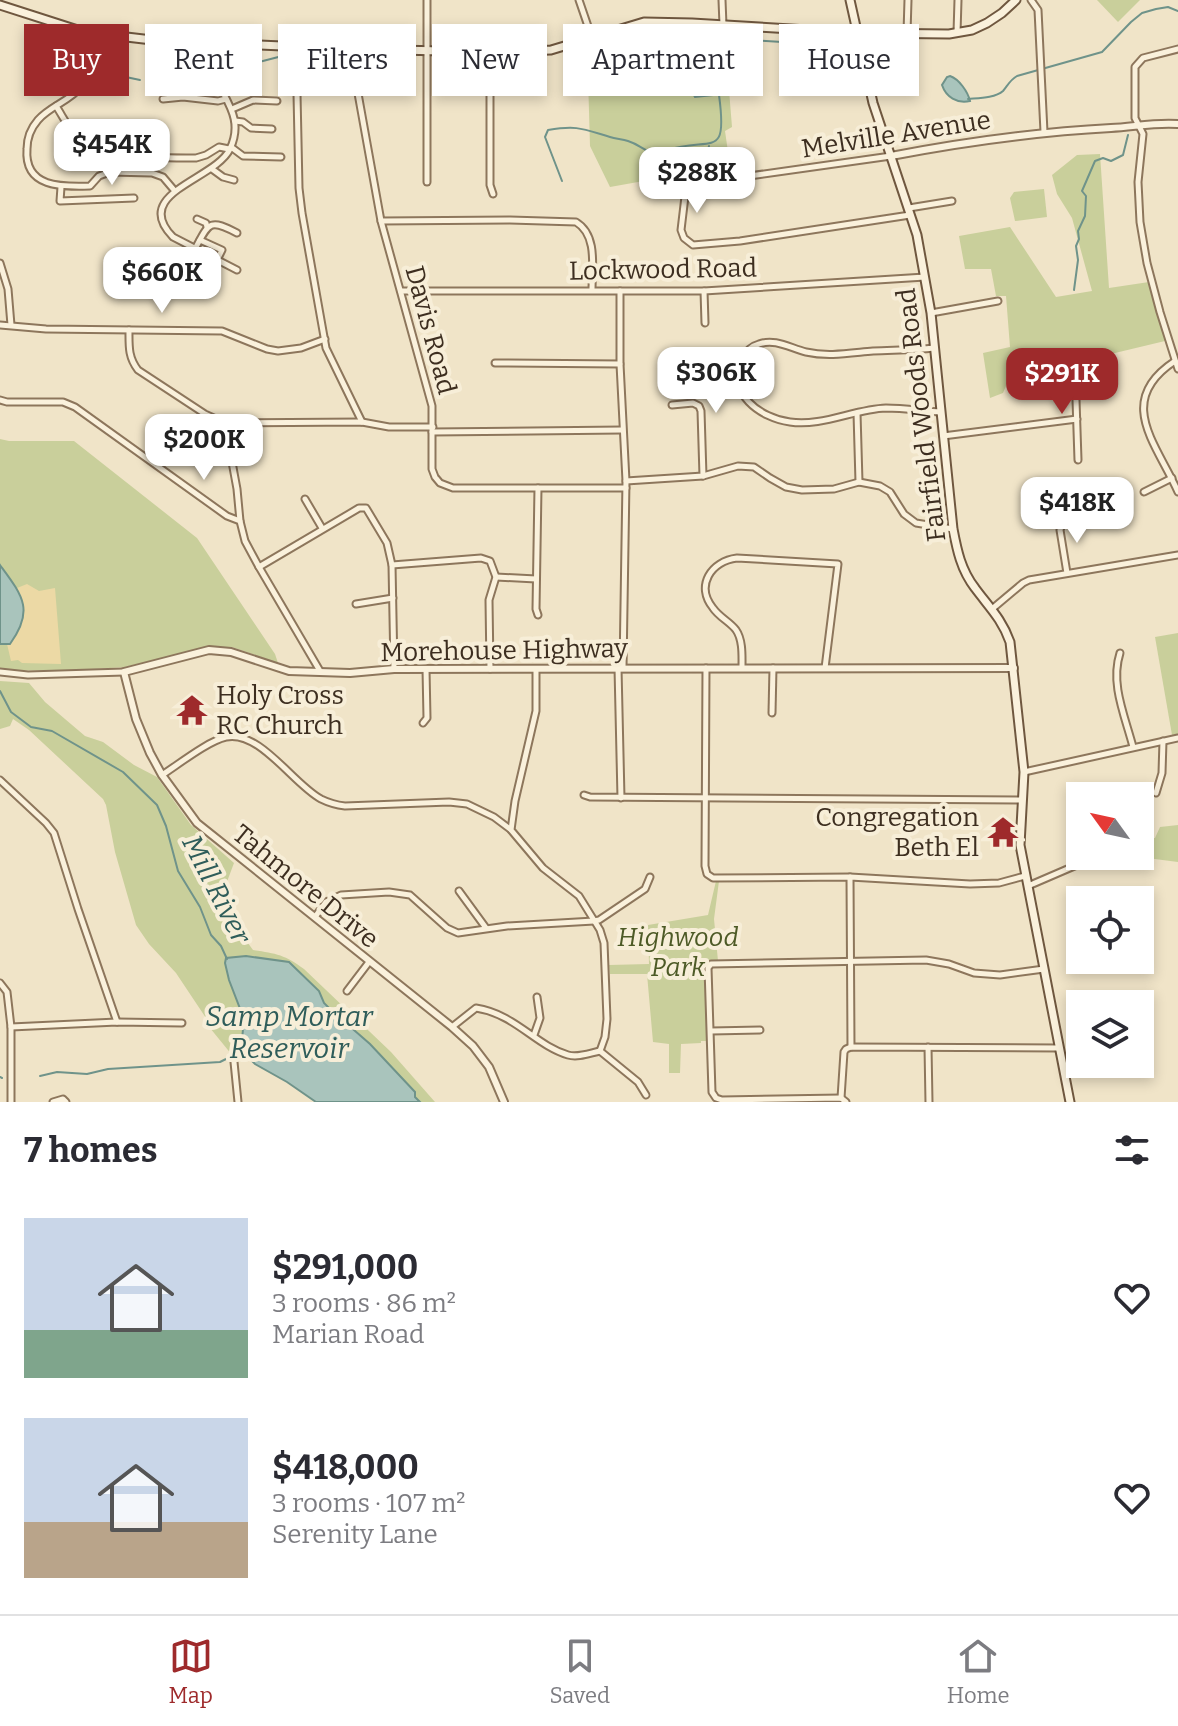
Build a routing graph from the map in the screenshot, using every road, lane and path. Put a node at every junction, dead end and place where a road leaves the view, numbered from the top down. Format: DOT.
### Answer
graph roads {
  1 [pos="427,0"];
  2 [pos="579,0"];
  3 [pos="722,0"];
  4 [pos="850,0"];
  5 [pos="908,0"];
  6 [pos="958,0"];
  7 [pos="1016,0"];
  8 [pos="1031,0"];
  9 [pos="0,5"];
  10 [pos="56,24"];
  11 [pos="587,24"];
  12 [pos="638,24"];
  13 [pos="697,24"];
  14 [pos="723,24"];
  15 [pos="856,24"];
  16 [pos="907,24"];
  17 [pos="919,33"];
  18 [pos="957,33"];
  19 [pos="1178,49"];
  20 [pos="416,52"];
  21 [pos="426,52"];
  22 [pos="432,52"];
  23 [pos="73,96"];
  24 [pos="225,96"];
  25 [pos="297,96"];
  26 [pos="358,96"];
  27 [pos="490,96"];
  28 [pos="872,96"];
  29 [pos="163,99"];
  30 [pos="226,99"];
  31 [pos="277,101"];
  32 [pos="56,106"];
  33 [pos="232,109"];
  34 [pos="235,121"];
  35 [pos="1178,124"];
  36 [pos="1138,126"];
  37 [pos="272,129"];
  38 [pos="1044,132"];
  39 [pos="230,148"];
  40 [pos="891,156"];
  41 [pos="281,157"];
  42 [pos="212,169"];
  43 [pos="234,180"];
  44 [pos="427,182"];
  45 [pos="90,186"];
  46 [pos="61,187"];
  47 [pos="174,190"];
  48 [pos="493,194"];
  49 [pos="134,198"];
  50 [pos="96,200"];
  51 [pos="952,201"];
  52 [pos="910,211"];
  53 [pos="197,219"];
  54 [pos="381,221"];
  55 [pos="207,227"];
  56 [pos="237,233"];
  57 [pos="200,240"];
  58 [pos="195,249"];
  59 [pos="217,260"];
  60 [pos="0,263"];
  61 [pos="237,270"];
  62 [pos="925,277"];
  63 [pos="592,290"];
  64 [pos="401,291"];
  65 [pos="620,291"];
  66 [pos="704,291"];
  67 [pos="998,301"];
  68 [pos="931,313"];
  69 [pos="705,323"];
  70 [pos="0,325"];
  71 [pos="11,325"];
  72 [pos="129,330"];
  73 [pos="325,339"];
  74 [pos="934,348"];
  75 [pos="1176,361"];
  76 [pos="495,363"];
  77 [pos="620,364"];
  78 [pos="1178,369"];
  79 [pos="1075,370"];
  80 [pos="0,400"];
  81 [pos="672,405"];
  82 [pos="941,412"];
  83 [pos="857,413"];
  84 [pos="1077,419"];
  85 [pos="362,422"];
  86 [pos="225,423"];
  87 [pos="432,430"];
  88 [pos="622,430"];
  89 [pos="943,436"];
  90 [pos="1078,460"];
  91 [pos="703,476"];
  92 [pos="1172,478"];
  93 [pos="859,482"];
  94 [pos="626,485"];
  95 [pos="538,488"];
  96 [pos="1144,492"];
  97 [pos="1178,492"];
  98 [pos="305,499"];
  99 [pos="1076,511"];
  100 [pos="240,521"];
  101 [pos="322,528"];
  102 [pos="953,529"];
  103 [pos="1178,555"];
  104 [pos="392,565"];
  105 [pos="259,567"];
  106 [pos="1067,573"];
  107 [pos="496,577"];
  108 [pos="536,579"];
  109 [pos="393,598"];
  110 [pos="356,604"];
  111 [pos="992,609"];
  112 [pos="538,615"];
  113 [pos="1120,653"];
  114 [pos="742,667"];
  115 [pos="621,668"];
  116 [pos="706,668"];
  117 [pos="773,668"];
  118 [pos="825,668"];
  119 [pos="1014,668"];
  120 [pos="394,669"];
  121 [pos="426,669"];
  122 [pos="490,669"];
  123 [pos="536,669"];
  124 [pos="320,671"];
  125 [pos="3,672"];
  126 [pos="124,672"];
  127 [pos="772,713"];
  128 [pos="423,723"];
  129 [pos="1178,738"];
  130 [pos="1163,741"];
  131 [pos="1133,747"];
  132 [pos="1024,772"];
  133 [pos="162,775"];
  134 [pos="0,780"];
  135 [pos="1156,793"];
  136 [pos="584,795"];
  137 [pos="621,798"];
  138 [pos="706,799"];
  139 [pos="1021,800"];
  140 [pos="511,830"];
  141 [pos="1066,869"];
  142 [pos="1025,876"];
  143 [pos="650,877"];
  144 [pos="850,877"];
  145 [pos="1027,886"];
  146 [pos="459,891"];
  147 [pos="315,917"];
  148 [pos="594,921"];
  149 [pos="486,928"];
  150 [pos="851,961"];
  151 [pos="369,962"];
  152 [pos="1044,969"];
  153 [pos="0,983"];
  154 [pos="347,991"];
  155 [pos="537,997"];
  156 [pos="117,1022"];
  157 [pos="182,1023"];
  158 [pos="11,1027"];
  159 [pos="452,1027"];
  160 [pos="760,1030"];
  161 [pos="711,1031"];
  162 [pos="534,1035"];
  163 [pos="851,1047"];
  164 [pos="928,1047"];
  165 [pos="1059,1048"];
  166 [pos="600,1051"];
  167 [pos="234,1062"];
  168 [pos="646,1095"];
  169 [pos="844,1100"];
  170 [pos="11,1102"];
  171 [pos="53,1102"];
  172 [pos="66,1102"];
  173 [pos="238,1102"];
  174 [pos="504,1102"];
  175 [pos="929,1102"];
  176 [pos="1070,1102"];
  1 -- 21 [label="street"];
  2 -- 11 [label="street"];
  3 -- 14 [label="street"];
  4 -- 15 [label="main road, Fairfield Woods Road"];
  5 -- 16 [label="street"];
  6 -- 18 [label="street"];
  7 -- 18 [label="main road"];
  8 -- 38 [label="street"];
  9 -- 10 [label="main road"];
  12 -- 13 [label="main road"];
  17 -- 18 [label="main road"];
  19 -- 36 [label="street"];
  20 -- 21 [label="main road"];
  21 -- 22 [label="main road"];
  21 -- 44 [label="street"];
  23 -- 32 [label="street"];
  24 -- 30 [label="street"];
  25 -- 73 [label="street"];
  26 -- 54 [label="street, Davis Road"];
  27 -- 48 [label="street"];
  28 -- 40 [label="main road, Fairfield Woods Road"];
  29 -- 30 [label="street"];
  30 -- 33 [label="street"];
  31 -- 33 [label="street"];
  32 -- 39 [label="street"];
  32 -- 46 [label="street"];
  33 -- 34 [label="street"];
  34 -- 37 [label="street"];
  34 -- 39 [label="street"];
  35 -- 36 [label="street, Melville Avenue"];
  36 -- 38 [label="street, Melville Avenue"];
  36 -- 75 [label="street"];
  38 -- 40 [label="street, Melville Avenue"];
  39 -- 41 [label="street"];
  39 -- 42 [label="street"];
  40 -- 52 [label="main road, Fairfield Woods Road"];
  40 -- 52 [label="street, Melville Avenue"];
  42 -- 43 [label="street"];
  42 -- 47 [label="street"];
  45 -- 46 [label="street"];
  45 -- 47 [label="street"];
  45 -- 50 [label="street"];
  46 -- 50 [label="street"];
  47 -- 58 [label="street"];
  49 -- 50 [label="street"];
  51 -- 52 [label="street"];
  52 -- 62 [label="main road, Fairfield Woods Road"];
  53 -- 55 [label="street"];
  54 -- 63 [label="street"];
  54 -- 64 [label="street, Davis Road"];
  55 -- 56 [label="street"];
  55 -- 57 [label="street"];
  57 -- 58 [label="street"];
  57 -- 59 [label="street"];
  58 -- 59 [label="street"];
  59 -- 61 [label="street"];
  60 -- 71 [label="street"];
  62 -- 66 [label="street, Lockwood Road"];
  62 -- 68 [label="main road, Fairfield Woods Road"];
  63 -- 64 [label="street, Lockwood Road"];
  63 -- 65 [label="street, Lockwood Road"];
  64 -- 87 [label="street, Davis Road"];
  65 -- 66 [label="street, Lockwood Road"];
  65 -- 77 [label="street"];
  66 -- 69 [label="street"];
  67 -- 68 [label="street"];
  68 -- 74 [label="main road, Fairfield Woods Road"];
  70 -- 71 [label="street"];
  71 -- 72 [label="street"];
  72 -- 73 [label="street"];
  72 -- 86 [label="street"];
  73 -- 85 [label="street"];
  74 -- 82 [label="main road, Fairfield Woods Road"];
  74 -- 83 [label="street"];
  75 -- 78 [label="street"];
  75 -- 92 [label="street"];
  76 -- 77 [label="street"];
  77 -- 88 [label="street"];
  79 -- 84 [label="street"];
  80 -- 100 [label="street"];
  81 -- 91 [label="street"];
  82 -- 83 [label="street"];
  82 -- 89 [label="main road, Fairfield Woods Road"];
  83 -- 93 [label="street"];
  84 -- 89 [label="street"];
  84 -- 90 [label="street"];
  85 -- 86 [label="street"];
  85 -- 87 [label="street"];
  86 -- 100 [label="street"];
  87 -- 88 [label="street"];
  87 -- 95 [label="street, Davis Road"];
  88 -- 94 [label="street"];
  89 -- 102 [label="main road, Fairfield Woods Road"];
  91 -- 93 [label="street, Davis Road"];
  91 -- 94 [label="street, Davis Road"];
  92 -- 96 [label="street"];
  92 -- 97 [label="street"];
  93 -- 102 [label="street"];
  94 -- 95 [label="street, Davis Road"];
  94 -- 115 [label="street"];
  95 -- 108 [label="street"];
  98 -- 101 [label="street"];
  99 -- 106 [label="street"];
  100 -- 105 [label="street"];
  101 -- 104 [label="street"];
  101 -- 105 [label="street"];
  102 -- 111 [label="main road, Fairfield Woods Road"];
  103 -- 106 [label="street"];
  104 -- 107 [label="street"];
  104 -- 109 [label="street"];
  105 -- 124 [label="street"];
  106 -- 111 [label="street"];
  107 -- 108 [label="street"];
  107 -- 122 [label="street"];
  108 -- 112 [label="street"];
  109 -- 110 [label="street"];
  109 -- 120 [label="street"];
  111 -- 119 [label="main road, Fairfield Woods Road"];
  113 -- 131 [label="street"];
  114 -- 116 [label="street, Morehouse Highway"];
  114 -- 117 [label="street, Morehouse Highway"];
  114 -- 118 [label="street"];
  115 -- 116 [label="street, Morehouse Highway"];
  115 -- 123 [label="street, Morehouse Highway"];
  115 -- 137 [label="street"];
  116 -- 138 [label="street"];
  117 -- 118 [label="street, Morehouse Highway"];
  117 -- 127 [label="street"];
  118 -- 119 [label="street, Morehouse Highway"];
  119 -- 132 [label="main road, Fairfield Woods Road"];
  120 -- 121 [label="street, Morehouse Highway"];
  120 -- 124 [label="street, Morehouse Highway"];
  121 -- 122 [label="street, Morehouse Highway"];
  121 -- 128 [label="street"];
  122 -- 123 [label="street, Morehouse Highway"];
  123 -- 140 [label="street"];
  124 -- 126 [label="street, Morehouse Highway"];
  125 -- 126 [label="street, Morehouse Highway"];
  126 -- 133 [label="street, Tahmore Drive"];
  129 -- 130 [label="street"];
  130 -- 131 [label="street"];
  130 -- 135 [label="street"];
  131 -- 132 [label="street"];
  132 -- 139 [label="main road, Fairfield Woods Road"];
  133 -- 140 [label="street"];
  133 -- 147 [label="street, Tahmore Drive"];
  134 -- 156 [label="street"];
  136 -- 137 [label="street"];
  137 -- 138 [label="street"];
  138 -- 139 [label="street"];
  138 -- 144 [label="street"];
  139 -- 142 [label="main road, Fairfield Woods Road"];
  140 -- 148 [label="street"];
  141 -- 145 [label="street"];
  142 -- 144 [label="street"];
  142 -- 145 [label="main road, Fairfield Woods Road"];
  143 -- 148 [label="street"];
  144 -- 150 [label="street"];
  145 -- 152 [label="main road, Fairfield Woods Road"];
  146 -- 149 [label="street"];
  147 -- 149 [label="street"];
  147 -- 151 [label="street, Tahmore Drive"];
  148 -- 149 [label="street"];
  148 -- 166 [label="street"];
  150 -- 152 [label="street"];
  150 -- 161 [label="street"];
  150 -- 163 [label="street"];
  151 -- 154 [label="street"];
  151 -- 159 [label="street, Tahmore Drive"];
  152 -- 165 [label="main road, Fairfield Woods Road"];
  153 -- 158 [label="street"];
  155 -- 162 [label="street"];
  156 -- 157 [label="street"];
  156 -- 158 [label="street"];
  158 -- 170 [label="street"];
  159 -- 162 [label="street"];
  159 -- 174 [label="street, Tahmore Drive"];
  160 -- 161 [label="street"];
  161 -- 169 [label="street"];
  162 -- 166 [label="street"];
  163 -- 164 [label="street"];
  163 -- 169 [label="street"];
  164 -- 165 [label="street"];
  164 -- 175 [label="street"];
  165 -- 176 [label="main road, Fairfield Woods Road"];
  166 -- 168 [label="street"];
  167 -- 173 [label="street"];
  171 -- 172 [label="street"];
}
